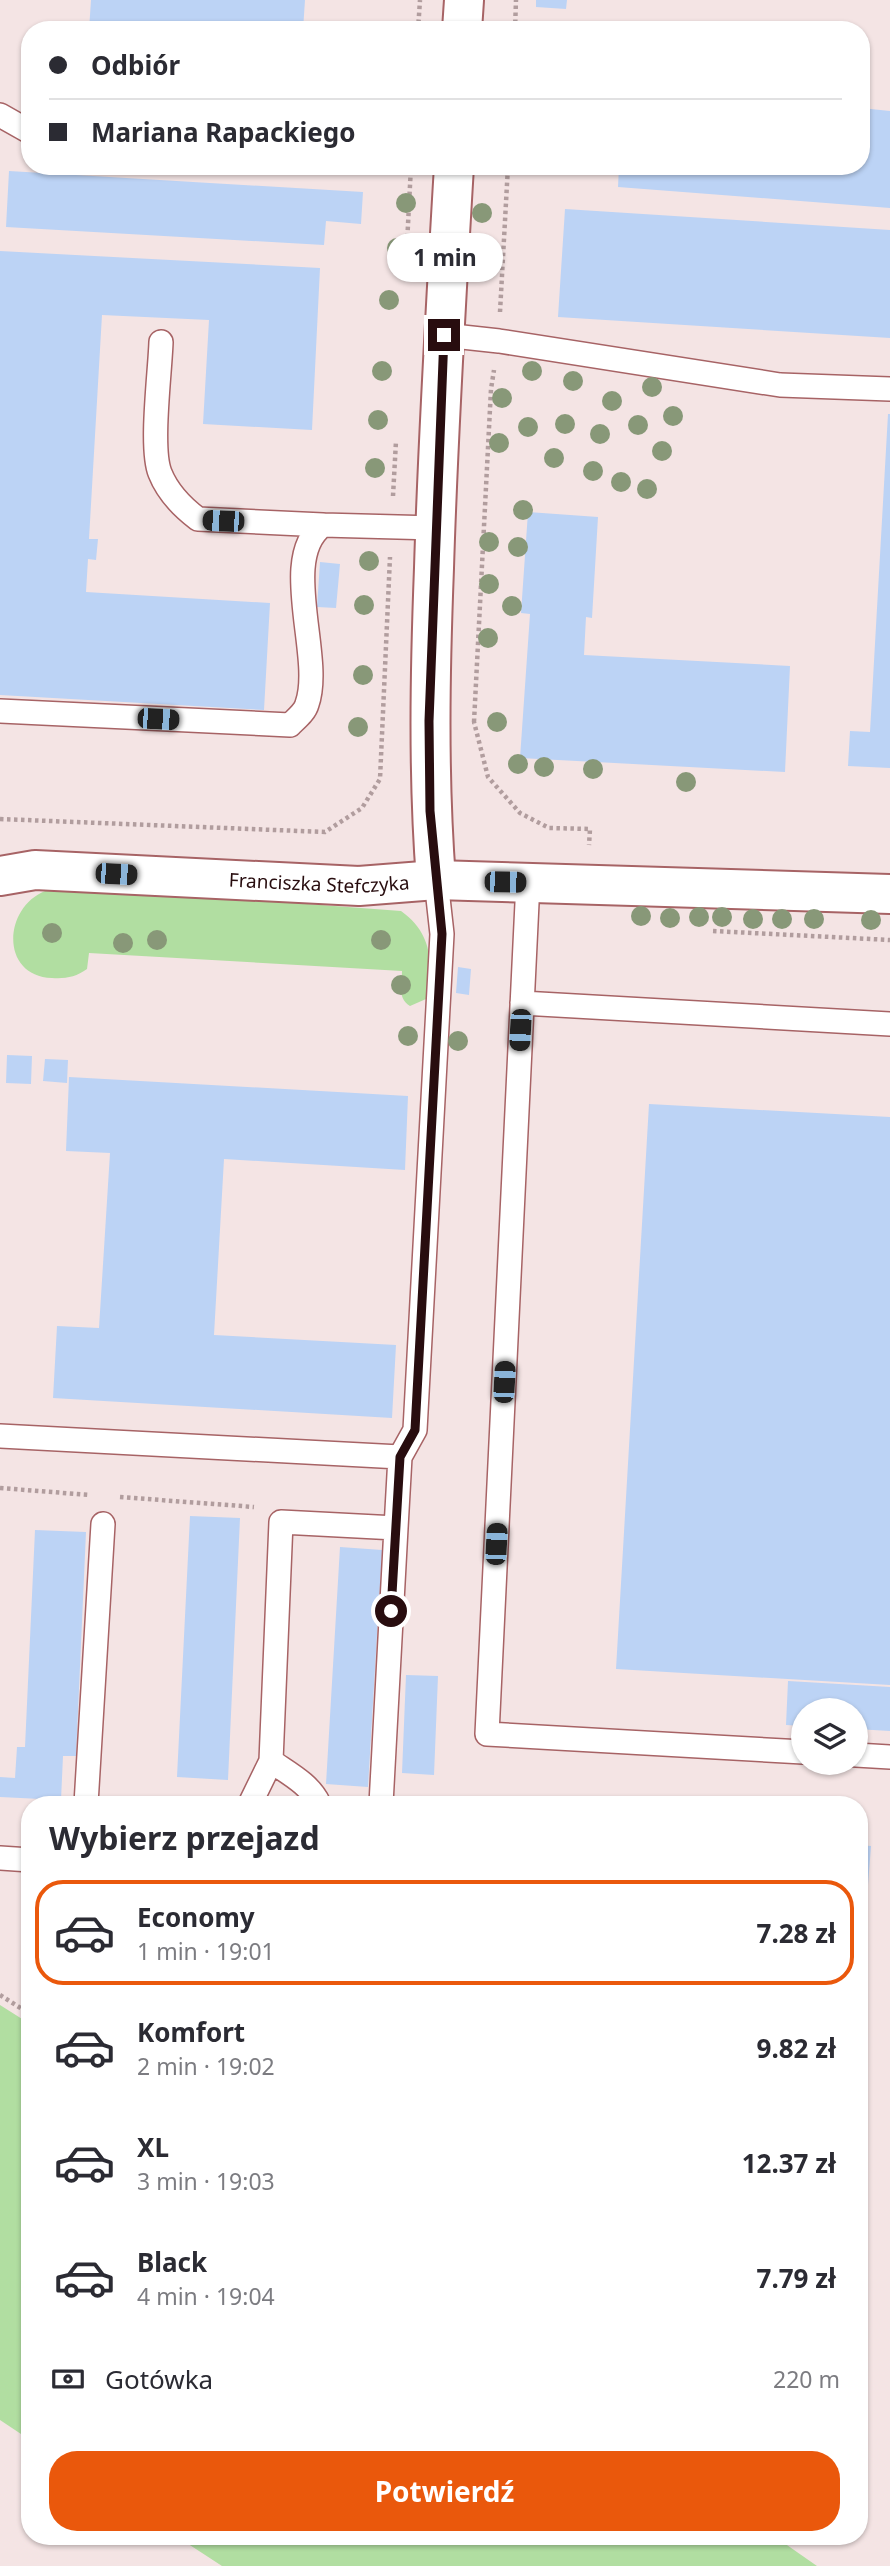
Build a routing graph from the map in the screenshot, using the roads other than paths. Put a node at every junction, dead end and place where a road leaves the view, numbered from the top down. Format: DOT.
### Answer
graph roads {
  1 [pos="464,0"];
  2 [pos="463,21"];
  3 [pos="0,115"];
  4 [pos="21,127"];
  5 [pos="453,175"];
  6 [pos="444,335"];
  7 [pos="161,342"];
  8 [pos="890,389"];
  9 [pos="323,525"];
  10 [pos="435,528"];
  11 [pos="0,711"];
  12 [pos="0,876"];
  13 [pos="436,880"];
  14 [pos="528,882"];
  15 [pos="890,894"];
  16 [pos="522,1003"];
  17 [pos="890,1024"];
  18 [pos="0,1436"];
  19 [pos="400,1457"];
  20 [pos="103,1524"];
  21 [pos="396,1528"];
  22 [pos="791,1751"];
  23 [pos="868,1756"];
  24 [pos="890,1757"];
  25 [pos="271,1761"];
  26 [pos="86,1796"];
  27 [pos="254,1796"];
  28 [pos="315,1796"];
  29 [pos="381,1796"];
  30 [pos="0,1858"];
  31 [pos="21,1859"];
  1 -- 2 [label="street"];
  3 -- 4 [label="lane"];
  5 -- 6 [label="street"];
  6 -- 8 [label="lane"];
  6 -- 10 [label="street"];
  7 -- 9 [label="lane"];
  9 -- 10 [label="lane"];
  9 -- 11 [label="lane"];
  10 -- 13 [label="street"];
  12 -- 13 [label="street, Franciszka Stefczyka"];
  13 -- 14 [label="street, Franciszka Stefczyka"];
  13 -- 19 [label="lane"];
  14 -- 15 [label="street, Franciszka Stefczyka"];
  14 -- 16 [label="lane"];
  16 -- 17 [label="lane"];
  16 -- 22 [label="lane"];
  18 -- 19 [label="lane"];
  19 -- 21 [label="lane"];
  20 -- 26 [label="lane"];
  21 -- 25 [label="lane"];
  21 -- 29 [label="lane"];
  23 -- 24 [label="lane"];
  25 -- 27 [label="lane"];
  25 -- 28 [label="lane"];
  30 -- 31 [label="lane"];
}
